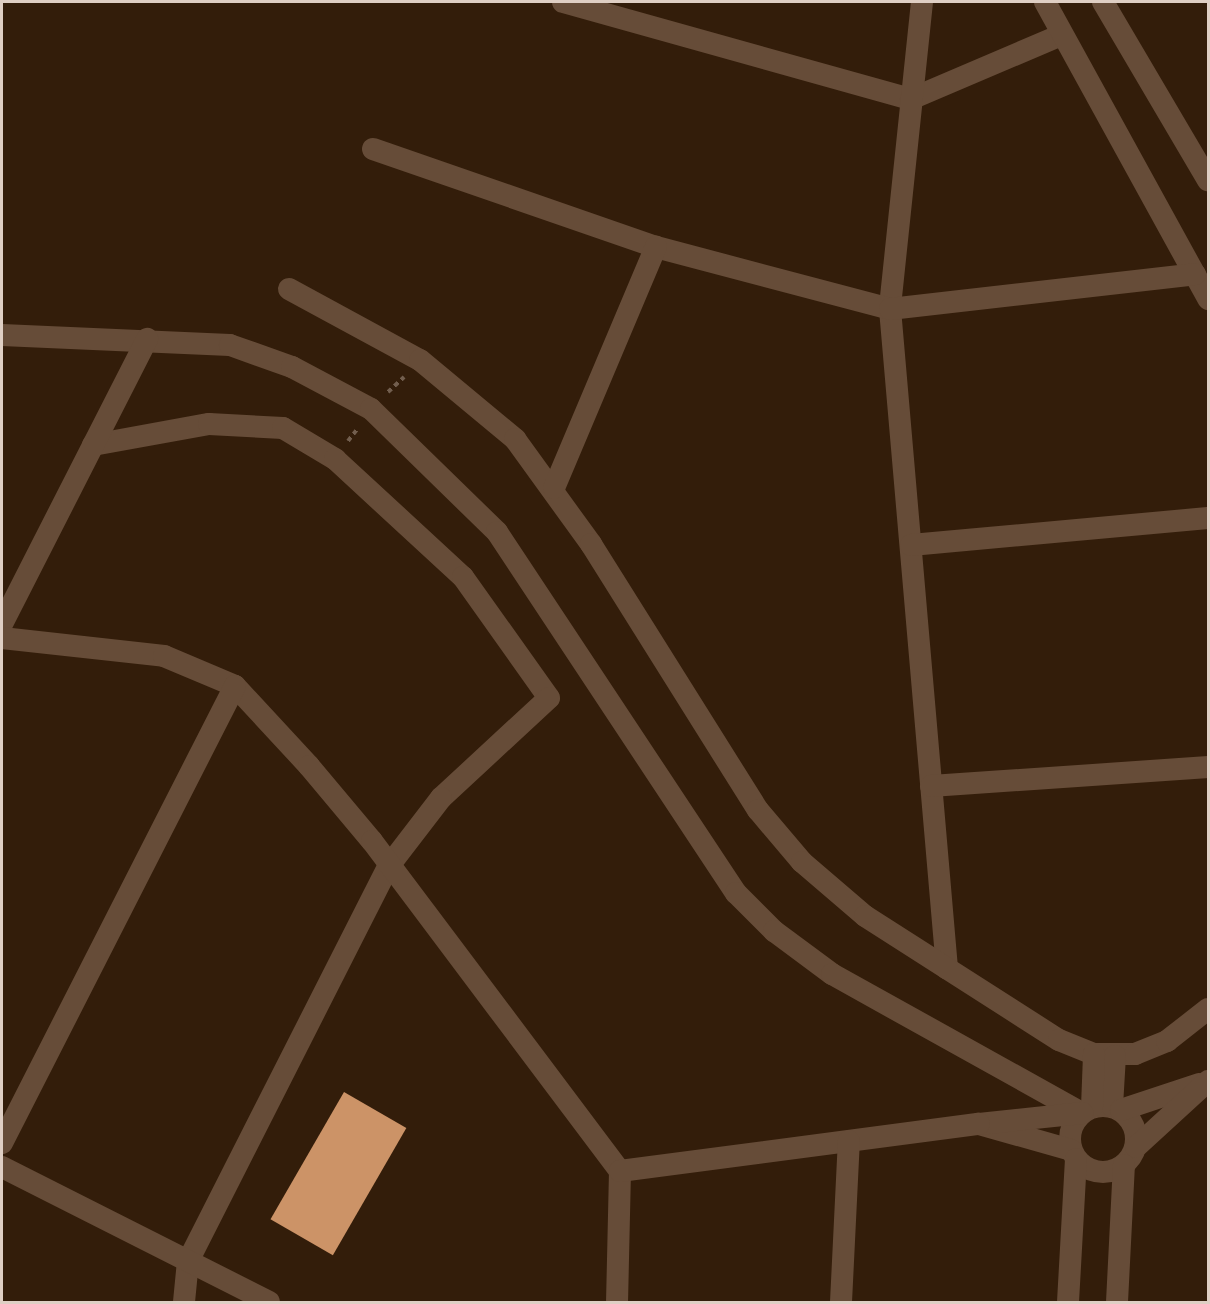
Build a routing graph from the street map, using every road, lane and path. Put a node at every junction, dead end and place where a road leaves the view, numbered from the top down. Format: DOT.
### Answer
graph roads {
  1 [pos="563,2"];
  2 [pos="922,2"];
  3 [pos="1045,2"];
  4 [pos="1103,2"];
  5 [pos="1061,35"];
  6 [pos="911,99"];
  7 [pos="373,149"];
  8 [pos="1209,180"];
  9 [pos="656,247"];
  10 [pos="1195,274"];
  11 [pos="289,289"];
  12 [pos="1209,299"];
  13 [pos="890,309"];
  14 [pos="2,335"];
  15 [pos="147,339"];
  16 [pos="420,360"];
  17 [pos="371,409"];
  18 [pos="93,445"];
  19 [pos="335,459"];
  20 [pos="554,488"];
  21 [pos="1209,518"];
  22 [pos="911,545"];
  23 [pos="2,624"];
  24 [pos="2,638"];
  25 [pos="235,687"];
  26 [pos="1209,767"];
  27 [pos="931,786"];
  28 [pos="388,867"];
  29 [pos="947,969"];
  30 [pos="1209,1009"];
  31 [pos="1105,1055"];
  32 [pos="1209,1081"];
  33 [pos="1101,1109"];
  34 [pos="979,1124"];
  35 [pos="849,1141"];
  36 [pos="2,1143"];
  37 [pos="1074,1154"];
  38 [pos="1130,1156"];
  39 [pos="2,1167"];
  40 [pos="620,1171"];
  41 [pos="188,1261"];
  42 [pos="184,1302"];
  43 [pos="269,1302"];
  44 [pos="617,1302"];
  45 [pos="841,1302"];
  46 [pos="1068,1302"];
  47 [pos="1118,1302"];
  1 -- 6 [label="street"];
  2 -- 6 [label="street"];
  3 -- 5 [label="street"];
  4 -- 8 [label="street"];
  5 -- 6 [label="street"];
  5 -- 10 [label="street"];
  6 -- 13 [label="street"];
  7 -- 9 [label="street"];
  9 -- 13 [label="street"];
  9 -- 20 [label="street"];
  10 -- 12 [label="street"];
  10 -- 13 [label="street"];
  11 -- 16 [label="street"];
  13 -- 22 [label="street"];
  14 -- 15 [label="street"];
  15 -- 17 [label="street"];
  15 -- 18 [label="street"];
  16 -- 17 [label="path"];
  16 -- 20 [label="street"];
  17 -- 19 [label="path"];
  17 -- 33 [label="street"];
  18 -- 19 [label="street"];
  18 -- 23 [label="street"];
  19 -- 28 [label="street"];
  20 -- 29 [label="street"];
  21 -- 22 [label="street"];
  22 -- 27 [label="street"];
  24 -- 25 [label="street"];
  25 -- 28 [label="street"];
  25 -- 36 [label="street"];
  26 -- 27 [label="street"];
  27 -- 29 [label="street"];
  28 -- 40 [label="street"];
  28 -- 41 [label="street"];
  29 -- 31 [label="street"];
  30 -- 31 [label="street"];
  31 -- 33 [label="street"];
  32 -- 33 [label="street"];
  32 -- 38 [label="street"];
  33 -- 34 [label="street"];
  33 -- 37 [label="street"];
  33 -- 38 [label="street"];
  34 -- 35 [label="street"];
  34 -- 37 [label="street"];
  35 -- 40 [label="street"];
  35 -- 45 [label="street"];
  37 -- 38 [label="street"];
  37 -- 46 [label="street"];
  38 -- 47 [label="street"];
  39 -- 41 [label="street"];
  40 -- 44 [label="street"];
  41 -- 42 [label="street"];
  41 -- 43 [label="street"];
}
